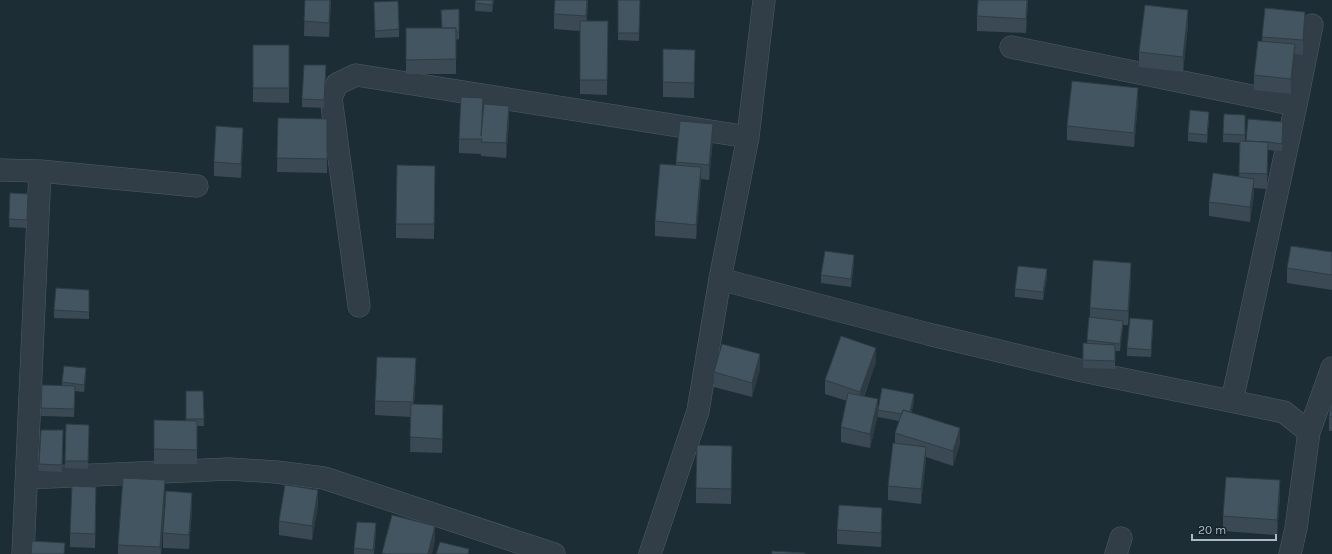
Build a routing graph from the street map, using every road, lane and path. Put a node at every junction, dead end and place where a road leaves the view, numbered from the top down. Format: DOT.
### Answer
graph roads {
  1 [pos="764,0"];
  2 [pos="1312,25"];
  3 [pos="1011,47"];
  4 [pos="1296,105"];
  5 [pos="748,137"];
  6 [pos="0,170"];
  7 [pos="40,171"];
  8 [pos="197,186"];
  9 [pos="720,279"];
  10 [pos="359,306"];
  11 [pos="1332,368"];
  12 [pos="1232,401"];
  13 [pos="1309,432"];
  14 [pos="27,478"];
  15 [pos="23,554"];
  16 [pos="554,554"];
  17 [pos="650,554"];
  18 [pos="1290,554"];
  1 -- 5 [label="street"];
  2 -- 4 [label="street"];
  3 -- 4 [label="street"];
  4 -- 12 [label="street"];
  5 -- 9 [label="street"];
  5 -- 10 [label="street"];
  6 -- 7 [label="street"];
  7 -- 8 [label="street"];
  7 -- 14 [label="street"];
  9 -- 12 [label="street"];
  9 -- 17 [label="street"];
  11 -- 13 [label="street"];
  12 -- 13 [label="street"];
  13 -- 18 [label="street"];
  14 -- 15 [label="street"];
  14 -- 16 [label="street"];
}
